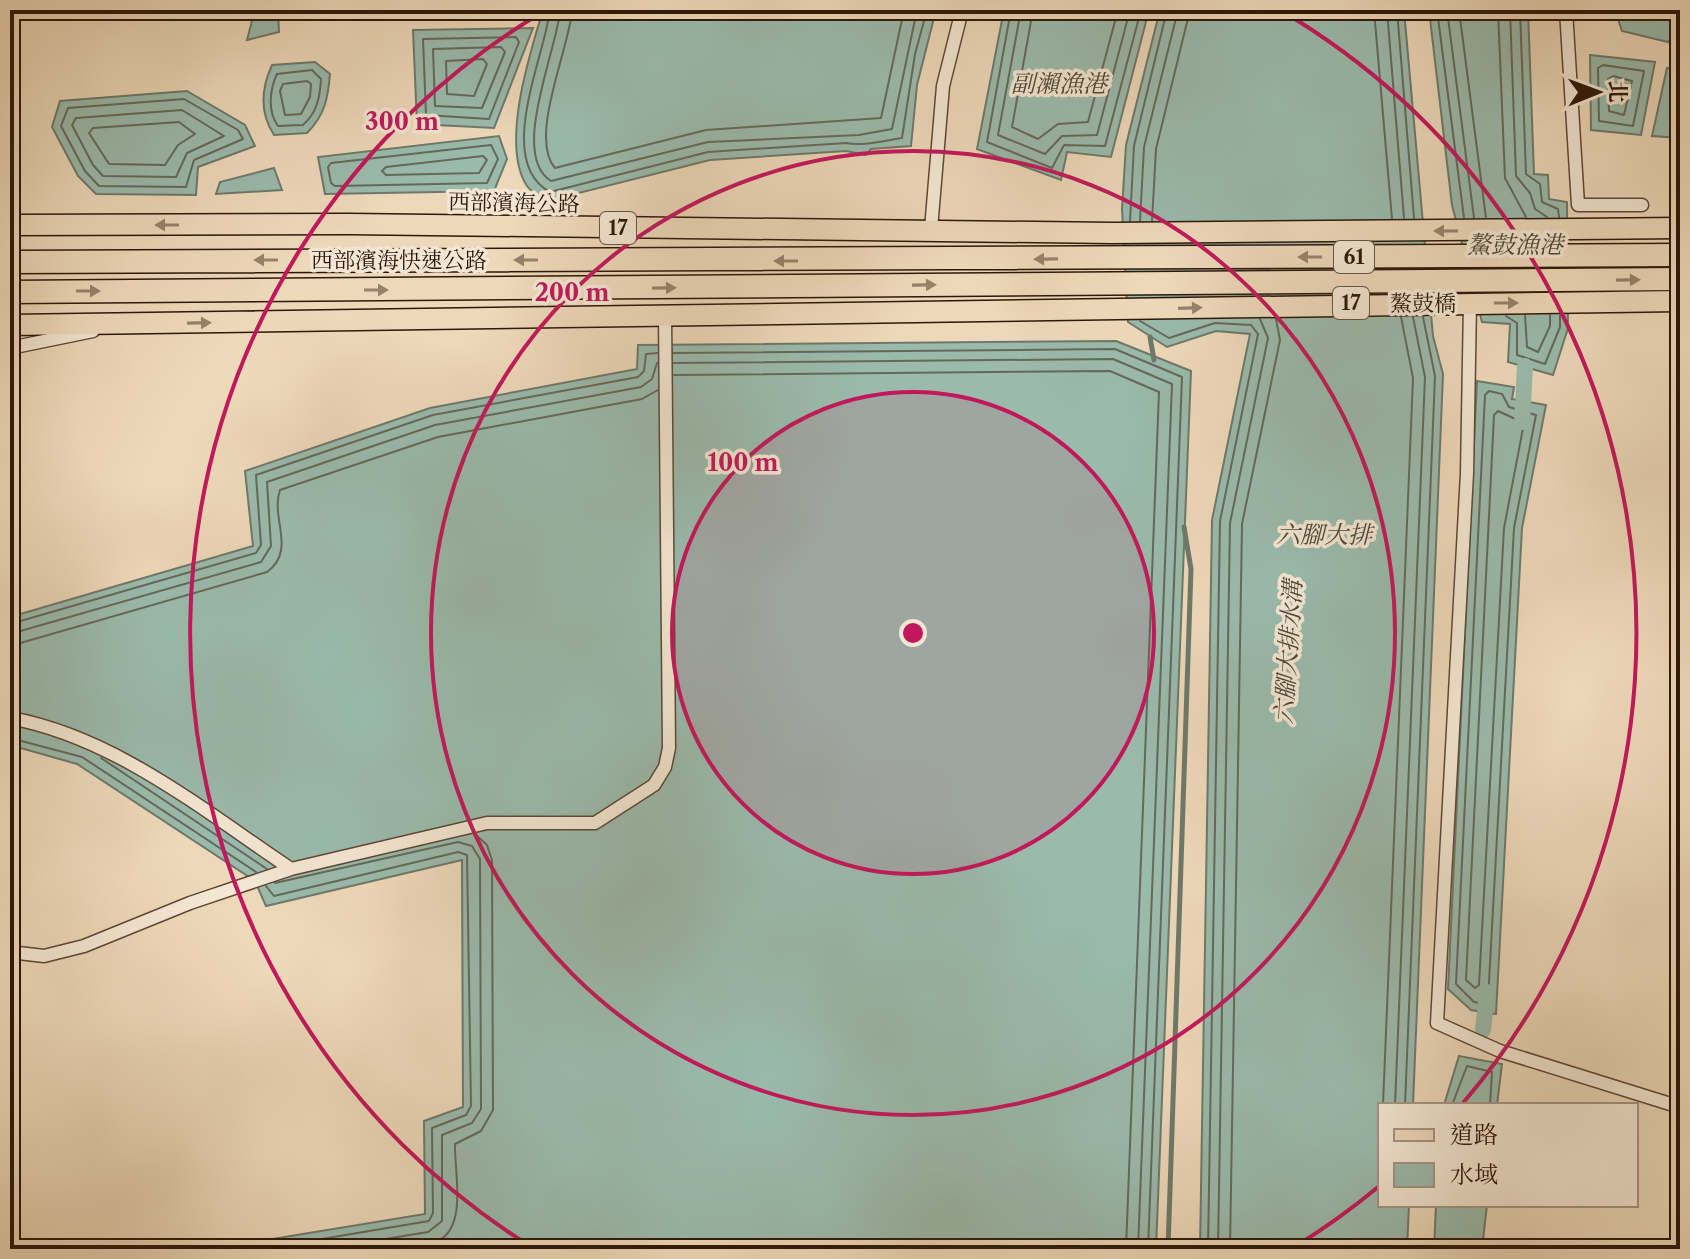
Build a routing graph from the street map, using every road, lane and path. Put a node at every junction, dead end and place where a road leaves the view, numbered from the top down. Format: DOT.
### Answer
graph roads {
  1 [pos="962,10"];
  2 [pos="1566,10"];
  3 [pos="1642,205"];
  4 [pos="10,225"];
  5 [pos="1680,228"];
  6 [pos="931,229"];
  7 [pos="1680,255"];
  8 [pos="1124,258"];
  9 [pos="10,262"];
  10 [pos="1680,279"];
  11 [pos="1124,283"];
  12 [pos="10,292"];
  13 [pos="1680,301"];
  14 [pos="1470,303"];
  15 [pos="665,315"];
  16 [pos="121,324"];
  17 [pos="10,325"];
  18 [pos="10,348"];
  19 [pos="10,718"];
  20 [pos="291,869"];
  21 [pos="10,952"];
  22 [pos="1680,1107"];
  1 -- 6 [label="street"];
  2 -- 3 [label="street"];
  6 -- 4 [label="main road, 西部濱海公路 / 17, one-way"];
  5 -- 6 [label="main road, 西部濱海公路 / 17, one-way"];
  7 -- 8 [label="highway, 鰲鼓橋 / 61, one-way"];
  8 -- 9 [label="highway, 西部濱海快速公路 / 61, one-way"];
  11 -- 10 [label="highway, 鰲鼓橋 / 61, one-way"];
  12 -- 11 [label="highway, 西部濱海快速公路 / 61, one-way"];
  14 -- 13 [label="main road, 鰲鼓橋 / 17, one-way"];
  15 -- 14 [label="main road, 鰲鼓橋 / 17, one-way"];
  14 -- 22 [label="street"];
  16 -- 15 [label="main road, 17, one-way"];
  15 -- 20 [label="street"];
  16 -- 17 [label="main road, 17"];
  16 -- 18 [label="street"];
  19 -- 20 [label="street"];
  20 -- 21 [label="street"];
}
